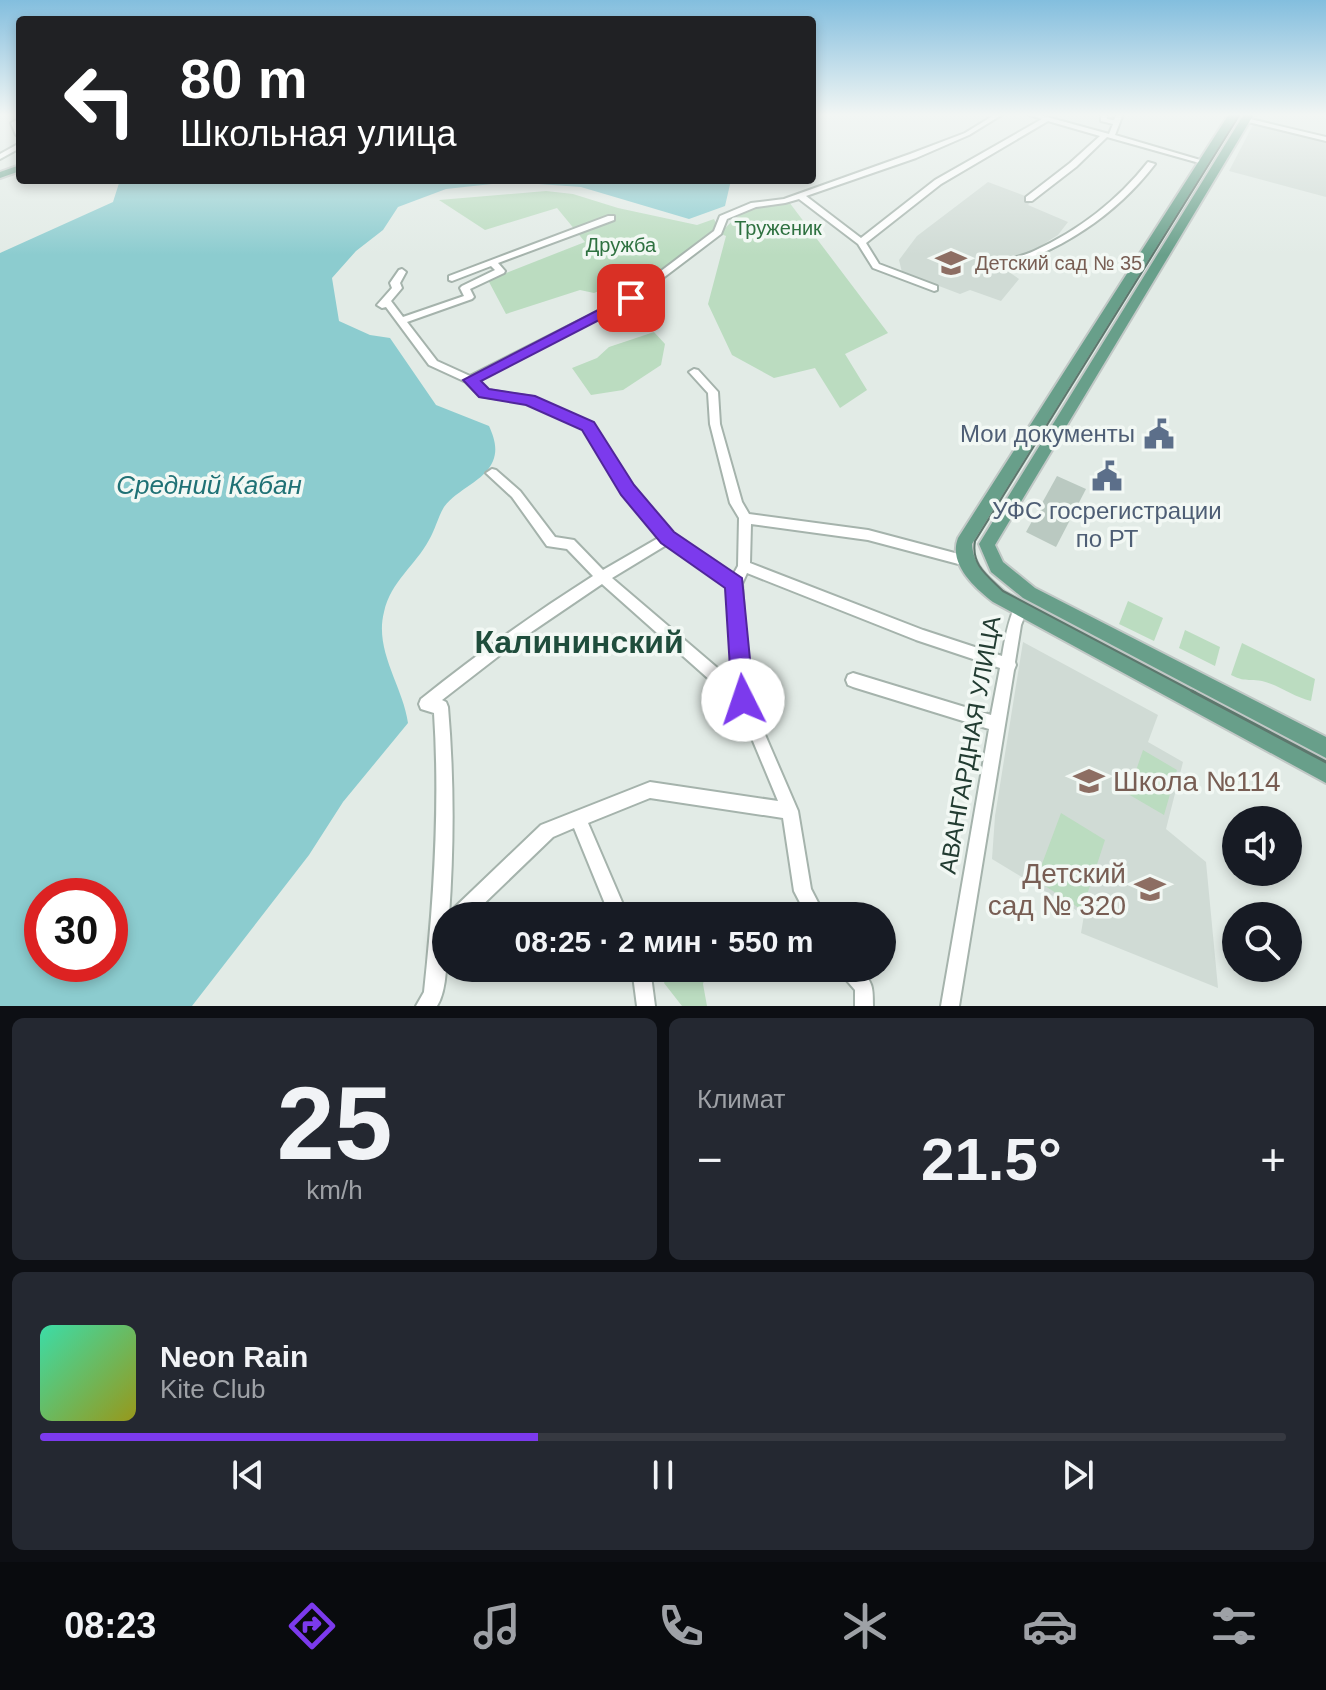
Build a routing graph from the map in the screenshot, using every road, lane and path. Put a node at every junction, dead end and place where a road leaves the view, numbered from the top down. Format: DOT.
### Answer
graph roads {
  1 [pos="893,161"];
  2 [pos="974,161"];
  3 [pos="1078,161"];
  4 [pos="1199,161"];
  5 [pos="1216,161"];
  6 [pos="1203,162"];
  7 [pos="1151,164"];
  8 [pos="799,195"];
  9 [pos="1029,199"];
  10 [pos="611,218"];
  11 [pos="861,242"];
  12 [pos="493,263"];
  13 [pos="997,266"];
  14 [pos="402,272"];
  15 [pos="452,278"];
  16 [pos="934,288"];
  17 [pos="401,321"];
  18 [pos="694,372"];
  19 [pos="470,380"];
  20 [pos="492,473"];
  21 [pos="745,518"];
  22 [pos="668,538"];
  23 [pos="966,561"];
  24 [pos="744,566"];
  25 [pos="601,576"];
  26 [pos="735,584"];
  27 [pos="1025,602"];
  28 [pos="1009,665"];
  29 [pos="853,680"];
  30 [pos="743,700"];
  31 [pos="998,724"];
  32 [pos="1326,748"];
  33 [pos="1326,773"];
  34 [pos="790,811"];
  35 [pos="578,818"];
  36 [pos="444,902"];
  37 [pos="473,902"];
  38 [pos="613,902"];
  39 [pos="809,902"];
  40 [pos="435,982"];
  41 [pos="643,982"];
  42 [pos="860,982"];
  43 [pos="425,1006"];
  44 [pos="646,1006"];
  45 [pos="864,1006"];
  46 [pos="950,1006"];
  1 -- 8 [label="street"];
  2 -- 11 [label="street"];
  3 -- 9 [label="street"];
  4 -- 6 [label="street"];
  5 -- 27 [label="main road, АВАНГАРДНАЯ УЛИЦА"];
  6 -- 23 [label="main road"];
  7 -- 13 [label="street"];
  8 -- 11 [label="street"];
  8 -- 19 [label="street"];
  10 -- 12 [label="street"];
  11 -- 16 [label="street"];
  12 -- 15 [label="street"];
  12 -- 17 [label="street"];
  14 -- 17 [label="street"];
  17 -- 19 [label="street"];
  18 -- 21 [label="street"];
  19 -- 22 [label="street"];
  20 -- 25 [label="street"];
  21 -- 23 [label="street"];
  21 -- 24 [label="street"];
  22 -- 25 [label="street"];
  22 -- 26 [label="street"];
  23 -- 27 [label="main road, АВАНГАРДНАЯ УЛИЦА"];
  24 -- 26 [label="street"];
  24 -- 28 [label="street"];
  25 -- 30 [label="street"];
  25 -- 36 [label="street"];
  26 -- 30 [label="street"];
  27 -- 28 [label="street, АВАНГАРДНАЯ УЛИЦА"];
  27 -- 32 [label="main road"];
  27 -- 33 [label="main road"];
  28 -- 31 [label="street, АВАНГАРДНАЯ УЛИЦА"];
  29 -- 31 [label="street"];
  30 -- 34 [label="street"];
  31 -- 46 [label="street, АВАНГАРДНАЯ УЛИЦА"];
  34 -- 35 [label="street"];
  34 -- 39 [label="street"];
  35 -- 37 [label="street"];
  35 -- 38 [label="street"];
  40 -- 43 [label="street"];
  41 -- 44 [label="street"];
  42 -- 45 [label="street"];
}
